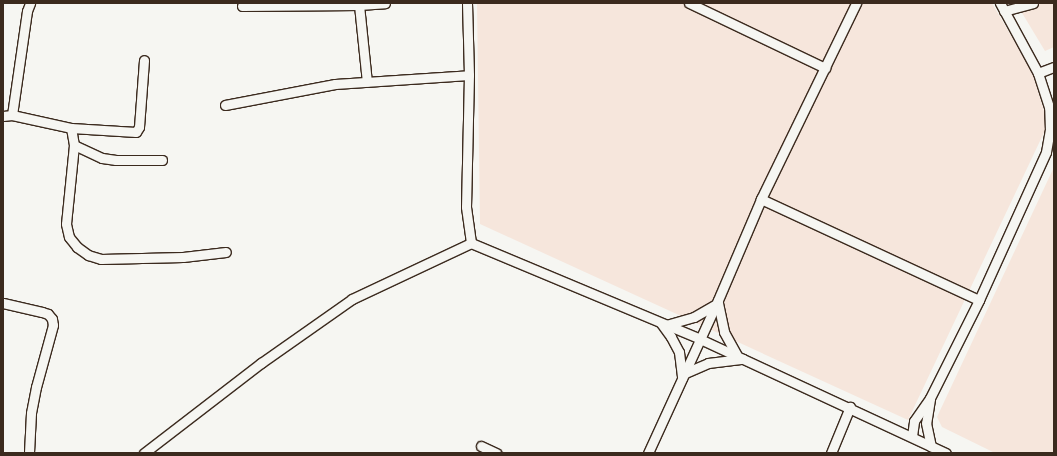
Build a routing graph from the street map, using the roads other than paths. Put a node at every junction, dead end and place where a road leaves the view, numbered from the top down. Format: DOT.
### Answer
graph roads {
  1 [pos="30,3"];
  2 [pos="385,3"];
  3 [pos="467,3"];
  4 [pos="689,3"];
  5 [pos="856,3"];
  6 [pos="1033,3"];
  7 [pos="359,5"];
  8 [pos="242,6"];
  9 [pos="1002,7"];
  10 [pos="144,60"];
  11 [pos="825,68"];
  12 [pos="1054,68"];
  13 [pos="1038,73"];
  14 [pos="469,75"];
  15 [pos="367,82"];
  16 [pos="225,105"];
  17 [pos="6,117"];
  18 [pos="71,128"];
  19 [pos="74,145"];
  20 [pos="162,160"];
  21 [pos="761,199"];
  22 [pos="471,243"];
  23 [pos="226,252"];
  24 [pos="979,300"];
  25 [pos="3,303"];
  26 [pos="716,303"];
  27 [pos="663,324"];
  28 [pos="700,339"];
  29 [pos="741,358"];
  30 [pos="683,376"];
  31 [pos="930,398"];
  32 [pos="850,407"];
  33 [pos="912,436"];
  34 [pos="481,446"];
  35 [pos="931,446"];
  36 [pos="29,453"];
  37 [pos="144,453"];
  38 [pos="496,453"];
  39 [pos="648,453"];
  40 [pos="831,453"];
  41 [pos="946,453"];
  1 -- 17 [label="street"];
  2 -- 7 [label="street"];
  3 -- 14 [label="street"];
  4 -- 11 [label="street"];
  5 -- 11 [label="street"];
  6 -- 9 [label="street"];
  7 -- 8 [label="street"];
  7 -- 15 [label="street"];
  9 -- 13 [label="street"];
  10 -- 18 [label="street"];
  11 -- 21 [label="street"];
  12 -- 13 [label="street"];
  13 -- 24 [label="street"];
  14 -- 15 [label="street"];
  14 -- 22 [label="street"];
  15 -- 16 [label="street"];
  17 -- 18 [label="street"];
  18 -- 19 [label="street"];
  19 -- 20 [label="street"];
  19 -- 23 [label="street"];
  21 -- 24 [label="street"];
  21 -- 26 [label="street"];
  22 -- 27 [label="street"];
  22 -- 37 [label="street"];
  24 -- 31 [label="street"];
  25 -- 36 [label="street"];
  26 -- 27 [label="street"];
  26 -- 28 [label="street"];
  26 -- 29 [label="street"];
  27 -- 28 [label="street"];
  27 -- 30 [label="street"];
  28 -- 29 [label="street"];
  28 -- 30 [label="street"];
  29 -- 30 [label="street"];
  29 -- 32 [label="street"];
  30 -- 39 [label="street"];
  31 -- 33 [label="street"];
  31 -- 35 [label="street"];
  32 -- 33 [label="street"];
  32 -- 40 [label="street"];
  33 -- 35 [label="street"];
  34 -- 38 [label="street"];
  35 -- 41 [label="street"];
}
